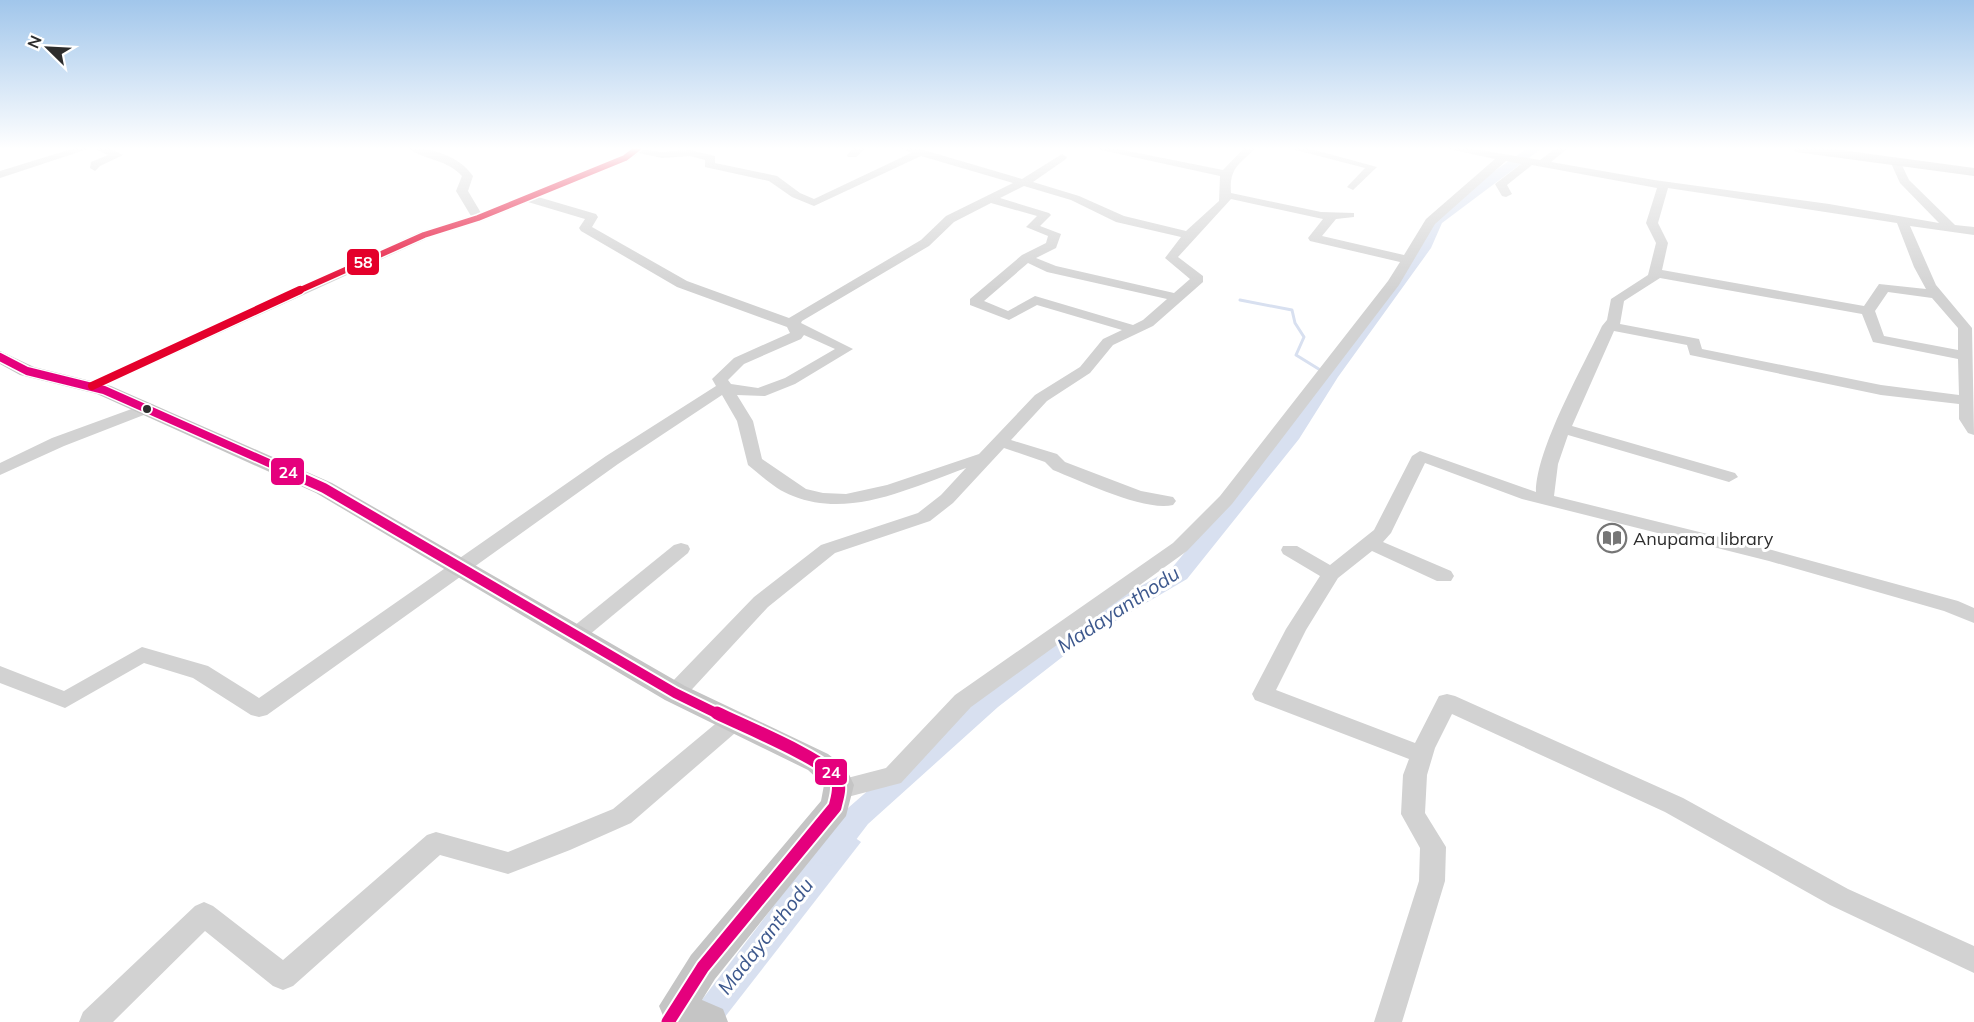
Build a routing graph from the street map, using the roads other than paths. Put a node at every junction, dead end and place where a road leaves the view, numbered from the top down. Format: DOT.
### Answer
graph roads {
  1 [pos="1226,195"];
  2 [pos="465,196"];
  3 [pos="528,196"];
  4 [pos="798,196"];
  5 [pos="828,196"];
  6 [pos="1001,196"];
  7 [pos="1068,196"];
  8 [pos="1229,196"];
  9 [pos="1460,196"];
  10 [pos="1660,196"];
  11 [pos="1748,196"];
  12 [pos="1919,196"];
  13 [pos="525,197"];
  14 [pos="993,200"];
  15 [pos="1350,215"];
  16 [pos="478,218"];
  17 [pos="1331,218"];
  18 [pos="1903,222"];
  19 [pos="1950,227"];
  20 [pos="1974,231"];
  21 [pos="1189,235"];
  22 [pos="1026,258"];
  23 [pos="1407,260"];
  24 [pos="1655,273"];
  25 [pos="1937,295"];
  26 [pos="1177,298"];
  27 [pos="1868,311"];
  28 [pos="792,324"];
  29 [pos="1609,326"];
  30 [pos="1133,329"];
  31 [pos="1970,356"];
  32 [pos="0,357"];
  33 [pos="92,386"];
  34 [pos="723,388"];
  35 [pos="1970,400"];
  36 [pos="148,408"];
  37 [pos="1563,429"];
  38 [pos="1974,430"];
  39 [pos="1002,442"];
  40 [pos="984,458"];
  41 [pos="0,470"];
  42 [pos="1729,477"];
  43 [pos="1545,497"];
  44 [pos="1167,501"];
  45 [pos="1370,543"];
  46 [pos="681,549"];
  47 [pos="1290,550"];
  48 [pos="458,567"];
  49 [pos="1331,574"];
  50 [pos="1444,576"];
  51 [pos="1974,616"];
  52 [pos="576,636"];
  53 [pos="0,674"];
  54 [pos="675,693"];
  55 [pos="734,722"];
  56 [pos="1422,754"];
  57 [pos="840,789"];
  58 [pos="1974,960"];
  59 [pos="673,1014"];
  60 [pos="93,1022"];
  61 [pos="710,1022"];
  62 [pos="1388,1022"];
  1 -- 21 [label="street"];
  2 -- 16 [label="street"];
  3 -- 13 [label="street"];
  4 -- 5 [label="street"];
  6 -- 14 [label="street"];
  7 -- 21 [label="street"];
  8 -- 17 [label="street"];
  9 -- 23 [label="street"];
  10 -- 24 [label="street"];
  11 -- 18 [label="street"];
  12 -- 19 [label="street"];
  13 -- 16 [label="street"];
  13 -- 28 [label="street"];
  14 -- 22 [label="street"];
  14 -- 28 [label="street"];
  15 -- 17 [label="street"];
  16 -- 33 [label="street"];
  17 -- 23 [label="street"];
  18 -- 19 [label="street"];
  18 -- 25 [label="street"];
  19 -- 20 [label="street"];
  21 -- 26 [label="street"];
  22 -- 26 [label="street"];
  22 -- 30 [label="street"];
  23 -- 57 [label="street"];
  24 -- 27 [label="street"];
  24 -- 29 [label="street"];
  25 -- 27 [label="street"];
  25 -- 31 [label="street"];
  26 -- 30 [label="street"];
  27 -- 31 [label="street"];
  28 -- 34 [label="street"];
  28 -- 34 [label="street"];
  29 -- 35 [label="street"];
  29 -- 37 [label="street"];
  30 -- 39 [label="street"];
  31 -- 35 [label="street"];
  32 -- 33 [label="main road"];
  33 -- 36 [label="main road"];
  34 -- 40 [label="street"];
  34 -- 48 [label="street"];
  35 -- 38 [label="street"];
  36 -- 41 [label="street"];
  36 -- 48 [label="main road"];
  37 -- 42 [label="street"];
  37 -- 43 [label="street"];
  39 -- 40 [label="street"];
  39 -- 44 [label="street"];
  40 -- 54 [label="street"];
  43 -- 45 [label="street"];
  43 -- 51 [label="street"];
  45 -- 49 [label="street"];
  45 -- 50 [label="street"];
  46 -- 52 [label="street"];
  47 -- 49 [label="street"];
  48 -- 52 [label="main road"];
  48 -- 53 [label="street"];
  49 -- 56 [label="street"];
  52 -- 54 [label="main road"];
  54 -- 55 [label="main road"];
  55 -- 57 [label="main road"];
  55 -- 60 [label="street"];
  56 -- 58 [label="street"];
  56 -- 62 [label="street"];
  57 -- 59 [label="main road"];
  59 -- 61 [label="main road"];
}
